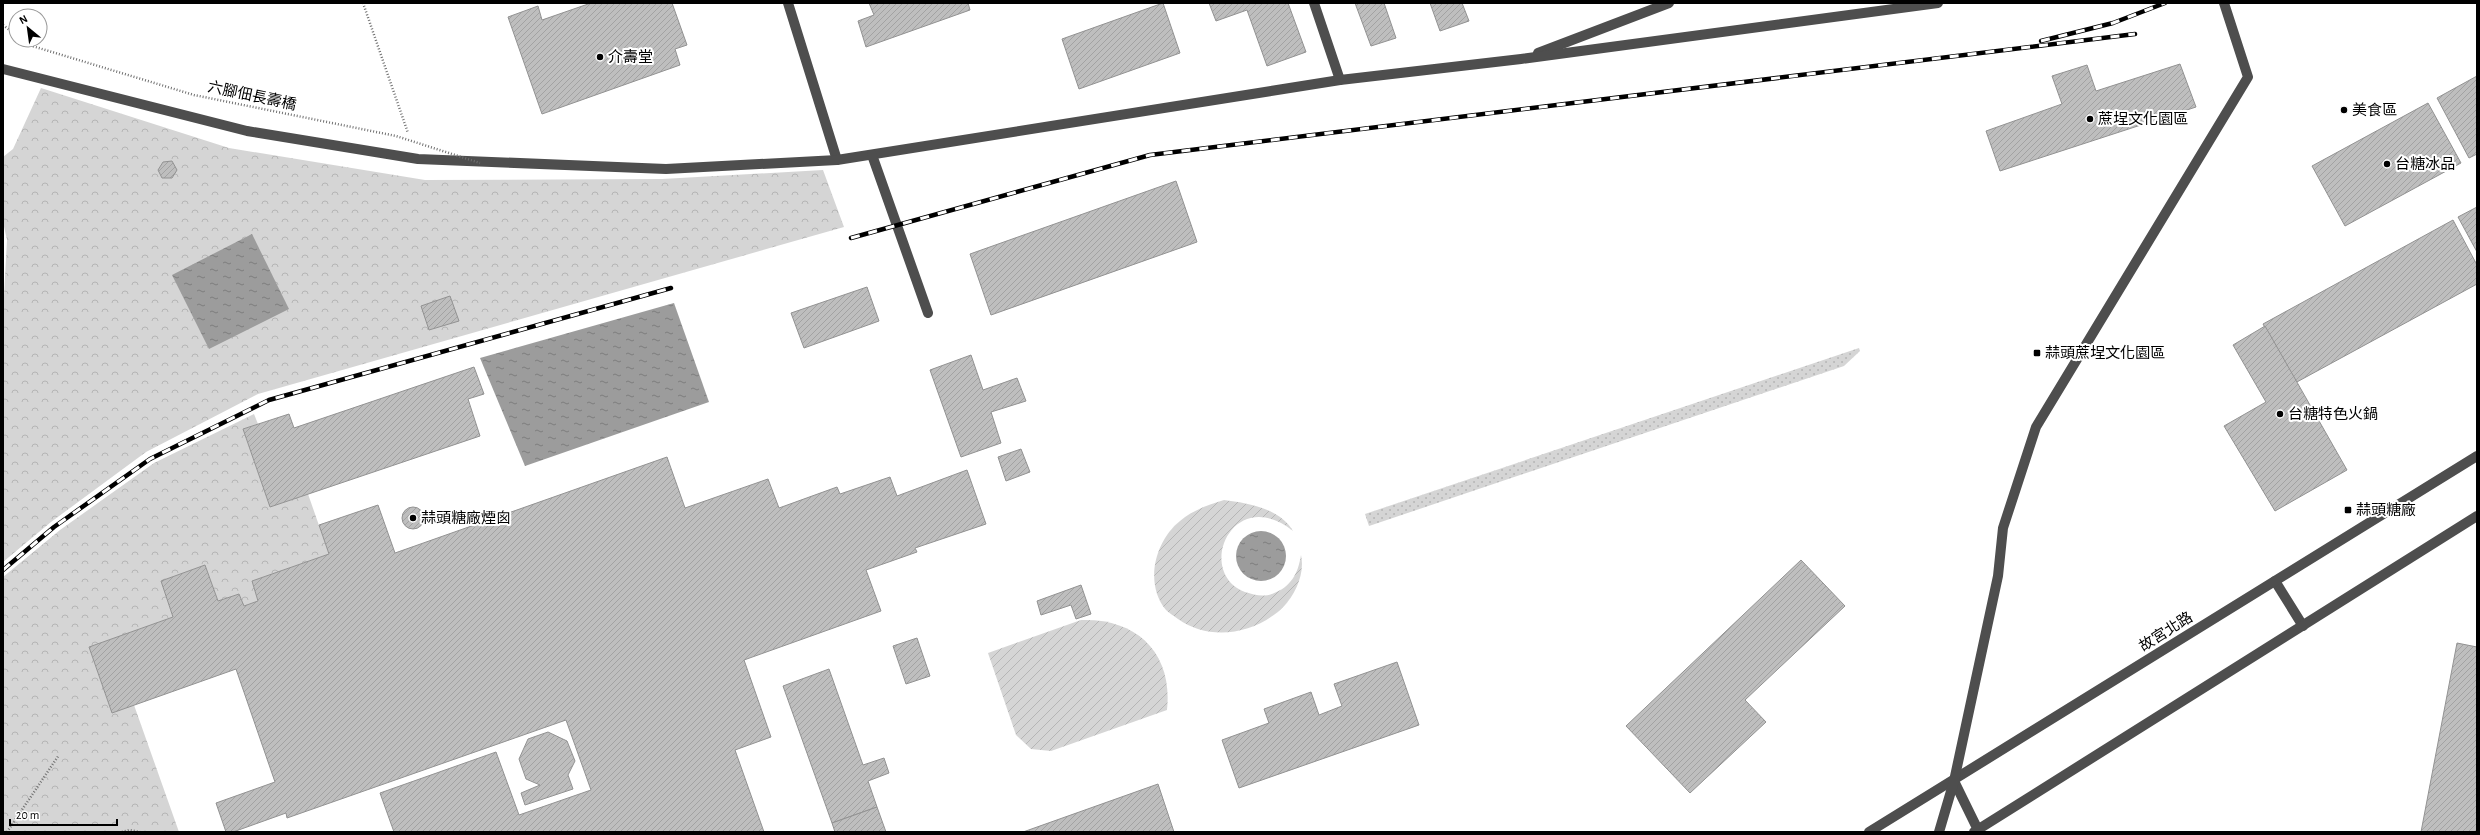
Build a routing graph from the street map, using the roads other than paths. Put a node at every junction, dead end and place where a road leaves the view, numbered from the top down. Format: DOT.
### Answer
graph roads {
  1 [pos="788,3"];
  2 [pos="1314,3"];
  3 [pos="1669,3"];
  4 [pos="1938,3"];
  5 [pos="2224,3"];
  6 [pos="1521,59"];
  7 [pos="3,69"];
  8 [pos="1340,80"];
  9 [pos="872,155"];
  10 [pos="837,160"];
  11 [pos="928,313"];
  12 [pos="2477,456"];
  13 [pos="2477,516"];
  14 [pos="2275,581"];
  15 [pos="2303,626"];
  16 [pos="1954,781"];
  17 [pos="1977,831"];
  18 [pos="1869,832"];
  19 [pos="1940,832"];
  1 -- 10 [label="street"];
  2 -- 8 [label="street"];
  3 -- 6 [label="street"];
  4 -- 6 [label="street"];
  5 -- 16 [label="street"];
  6 -- 8 [label="street"];
  7 -- 10 [label="street"];
  8 -- 9 [label="street"];
  9 -- 10 [label="street"];
  9 -- 11 [label="street"];
  12 -- 14 [label="street, 故宮北路"];
  13 -- 15 [label="street"];
  14 -- 15 [label="street"];
  14 -- 16 [label="street, 故宮北路"];
  15 -- 17 [label="street"];
  16 -- 17 [label="street"];
  16 -- 18 [label="street, 故宮北路"];
  16 -- 19 [label="street"];
}
